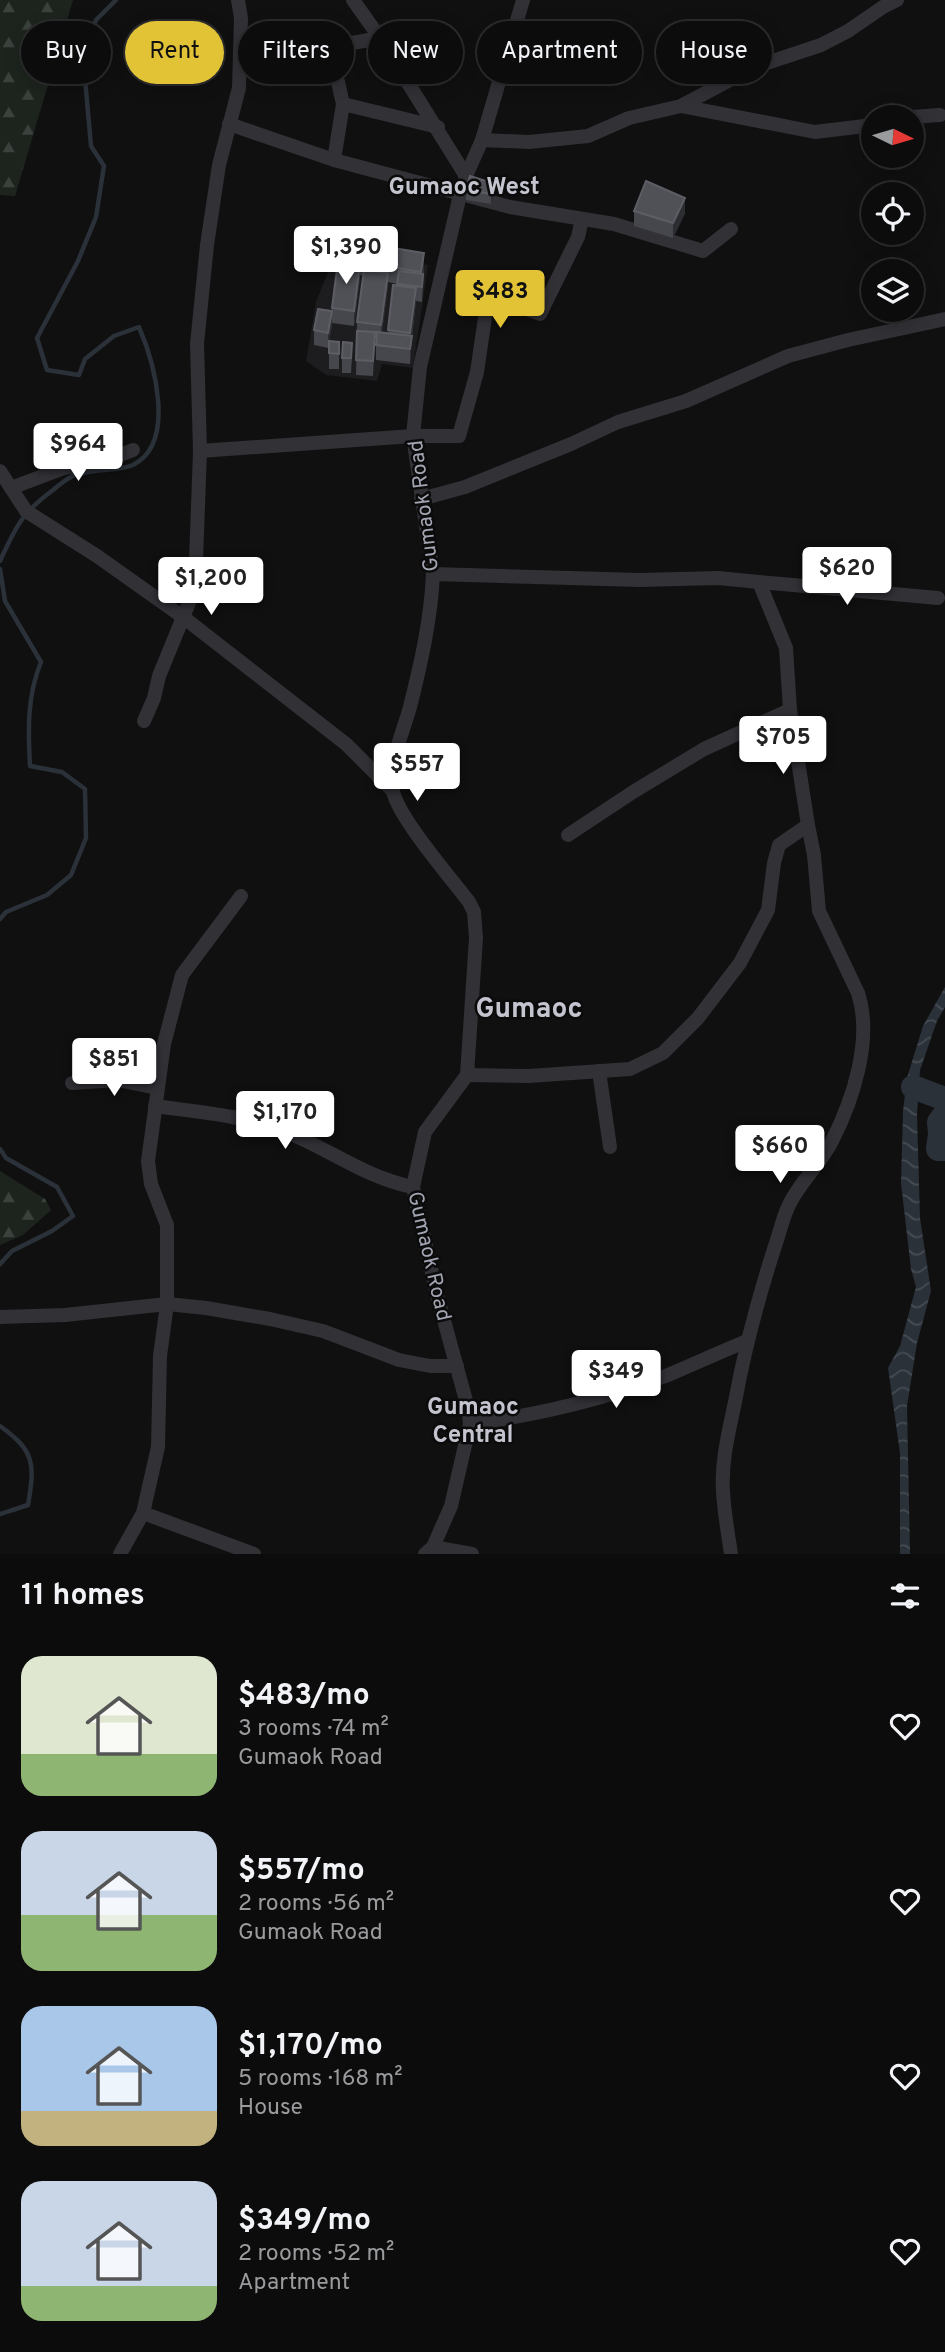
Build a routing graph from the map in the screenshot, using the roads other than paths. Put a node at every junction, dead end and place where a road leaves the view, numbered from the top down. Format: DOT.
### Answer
graph roads {
  1 [pos="238,0"];
  2 [pos="353,0"];
  3 [pos="523,0"];
  4 [pos="897,0"];
  5 [pos="368,21"];
  6 [pos="368,40"];
  7 [pos="410,84"];
  8 [pos="343,104"];
  9 [pos="681,106"];
  10 [pos="940,115"];
  11 [pos="924,116"];
  12 [pos="229,124"];
  13 [pos="861,126"];
  14 [pos="438,127"];
  15 [pos="482,140"];
  16 [pos="334,160"];
  17 [pos="466,176"];
  18 [pos="460,195"];
  19 [pos="582,219"];
  20 [pos="731,229"];
  21 [pos="945,319"];
  22 [pos="413,436"];
  23 [pos="132,450"];
  24 [pos="200,451"];
  25 [pos="0,471"];
  26 [pos="12,488"];
  27 [pos="421,499"];
  28 [pos="433,574"];
  29 [pos="759,582"];
  30 [pos="938,598"];
  31 [pos="183,617"];
  32 [pos="790,710"];
  33 [pos="144,720"];
  34 [pos="393,791"];
  35 [pos="808,825"];
  36 [pos="568,835"];
  37 [pos="241,896"];
  38 [pos="599,1071"];
  39 [pos="467,1075"];
  40 [pos="72,1083"];
  41 [pos="157,1088"];
  42 [pos="155,1106"];
  43 [pos="610,1147"];
  44 [pos="413,1187"];
  45 [pos="167,1304"];
  46 [pos="0,1317"];
  47 [pos="747,1341"];
  48 [pos="457,1366"];
  49 [pos="470,1424"];
  50 [pos="143,1513"];
  51 [pos="429,1550"];
  52 [pos="120,1554"];
  53 [pos="254,1554"];
  54 [pos="472,1554"];
  55 [pos="731,1554"];
  1 -- 12 [label="street"];
  2 -- 5 [label="street"];
  3 -- 15 [label="street, Gumaok Road"];
  4 -- 9 [label="street"];
  6 -- 8 [label="street"];
  7 -- 14 [label="street"];
  8 -- 14 [label="street"];
  8 -- 16 [label="street"];
  9 -- 13 [label="street"];
  9 -- 15 [label="street"];
  10 -- 11 [label="street"];
  12 -- 16 [label="street"];
  12 -- 24 [label="street"];
  14 -- 17 [label="street"];
  15 -- 17 [label="street, Gumaok Road"];
  16 -- 18 [label="street"];
  17 -- 18 [label="street, Gumaok Road"];
  18 -- 19 [label="street"];
  18 -- 22 [label="street, Gumaok Road"];
  19 -- 20 [label="street"];
  19 -- 22 [label="street"];
  21 -- 27 [label="street"];
  22 -- 24 [label="street"];
  22 -- 27 [label="street, Gumaok Road"];
  23 -- 26 [label="street"];
  24 -- 31 [label="street"];
  25 -- 26 [label="street"];
  26 -- 31 [label="street"];
  27 -- 28 [label="street, Gumaok Road"];
  28 -- 29 [label="street"];
  28 -- 34 [label="street, Gumaok Road"];
  29 -- 30 [label="street"];
  29 -- 32 [label="street"];
  31 -- 33 [label="street"];
  31 -- 34 [label="street"];
  32 -- 35 [label="street"];
  32 -- 36 [label="street"];
  34 -- 39 [label="street"];
  35 -- 38 [label="street"];
  35 -- 47 [label="street"];
  37 -- 41 [label="street"];
  38 -- 39 [label="street"];
  38 -- 43 [label="street"];
  39 -- 44 [label="street, Gumaok Road"];
  40 -- 41 [label="street"];
  41 -- 42 [label="street"];
  42 -- 44 [label="street"];
  42 -- 45 [label="street"];
  44 -- 48 [label="street, Gumaok Road"];
  45 -- 46 [label="street"];
  45 -- 48 [label="street"];
  45 -- 50 [label="street"];
  47 -- 49 [label="street"];
  47 -- 55 [label="street"];
  48 -- 49 [label="street, Gumaok Road"];
  49 -- 51 [label="street, Gumaok Road"];
  50 -- 52 [label="street"];
  50 -- 53 [label="street"];
  51 -- 54 [label="street"];
}
